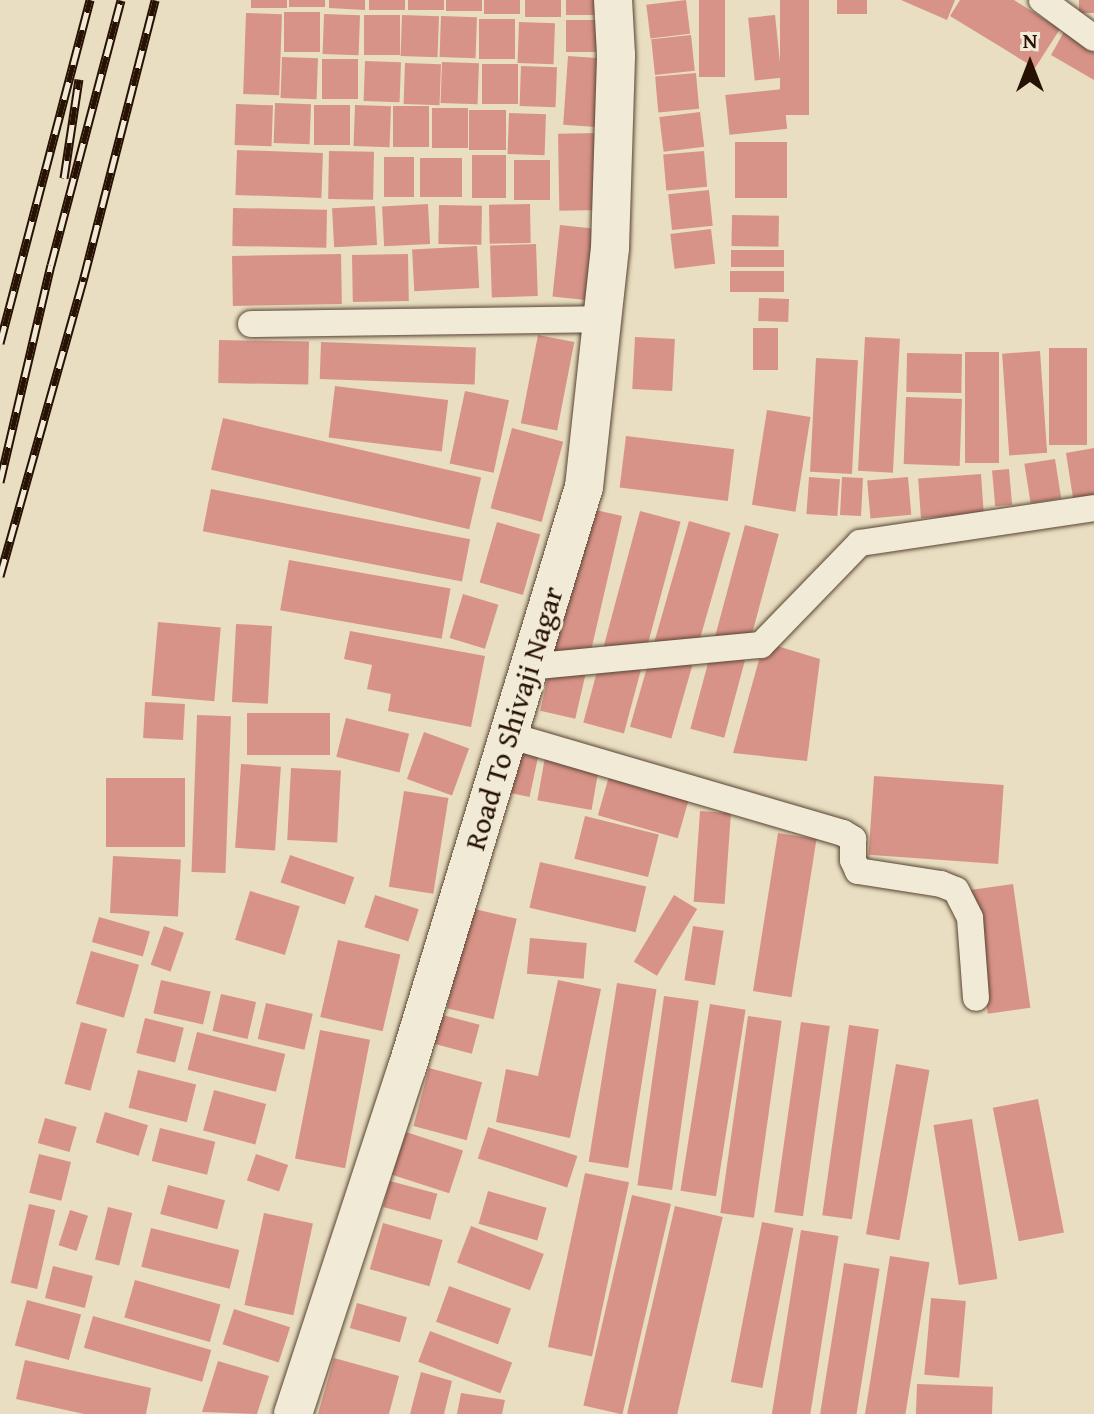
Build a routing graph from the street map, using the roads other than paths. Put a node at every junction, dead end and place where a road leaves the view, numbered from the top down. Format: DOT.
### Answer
graph roads {
  1 [pos="613,0"];
  2 [pos="1042,0"];
  3 [pos="1094,38"];
  4 [pos="601,319"];
  5 [pos="251,324"];
  6 [pos="1094,508"];
  7 [pos="527,667"];
  8 [pos="508,735"];
  9 [pos="976,998"];
  10 [pos="293,1414"];
  1 -- 4 [label="street, Road To Shivaji Nagar"];
  2 -- 3 [label="street"];
  4 -- 5 [label="street"];
  4 -- 7 [label="street, Road To Shivaji Nagar"];
  6 -- 7 [label="street"];
  7 -- 8 [label="street, Road To Shivaji Nagar"];
  8 -- 9 [label="street"];
  8 -- 10 [label="street, Road To Shivaji Nagar"];
}
